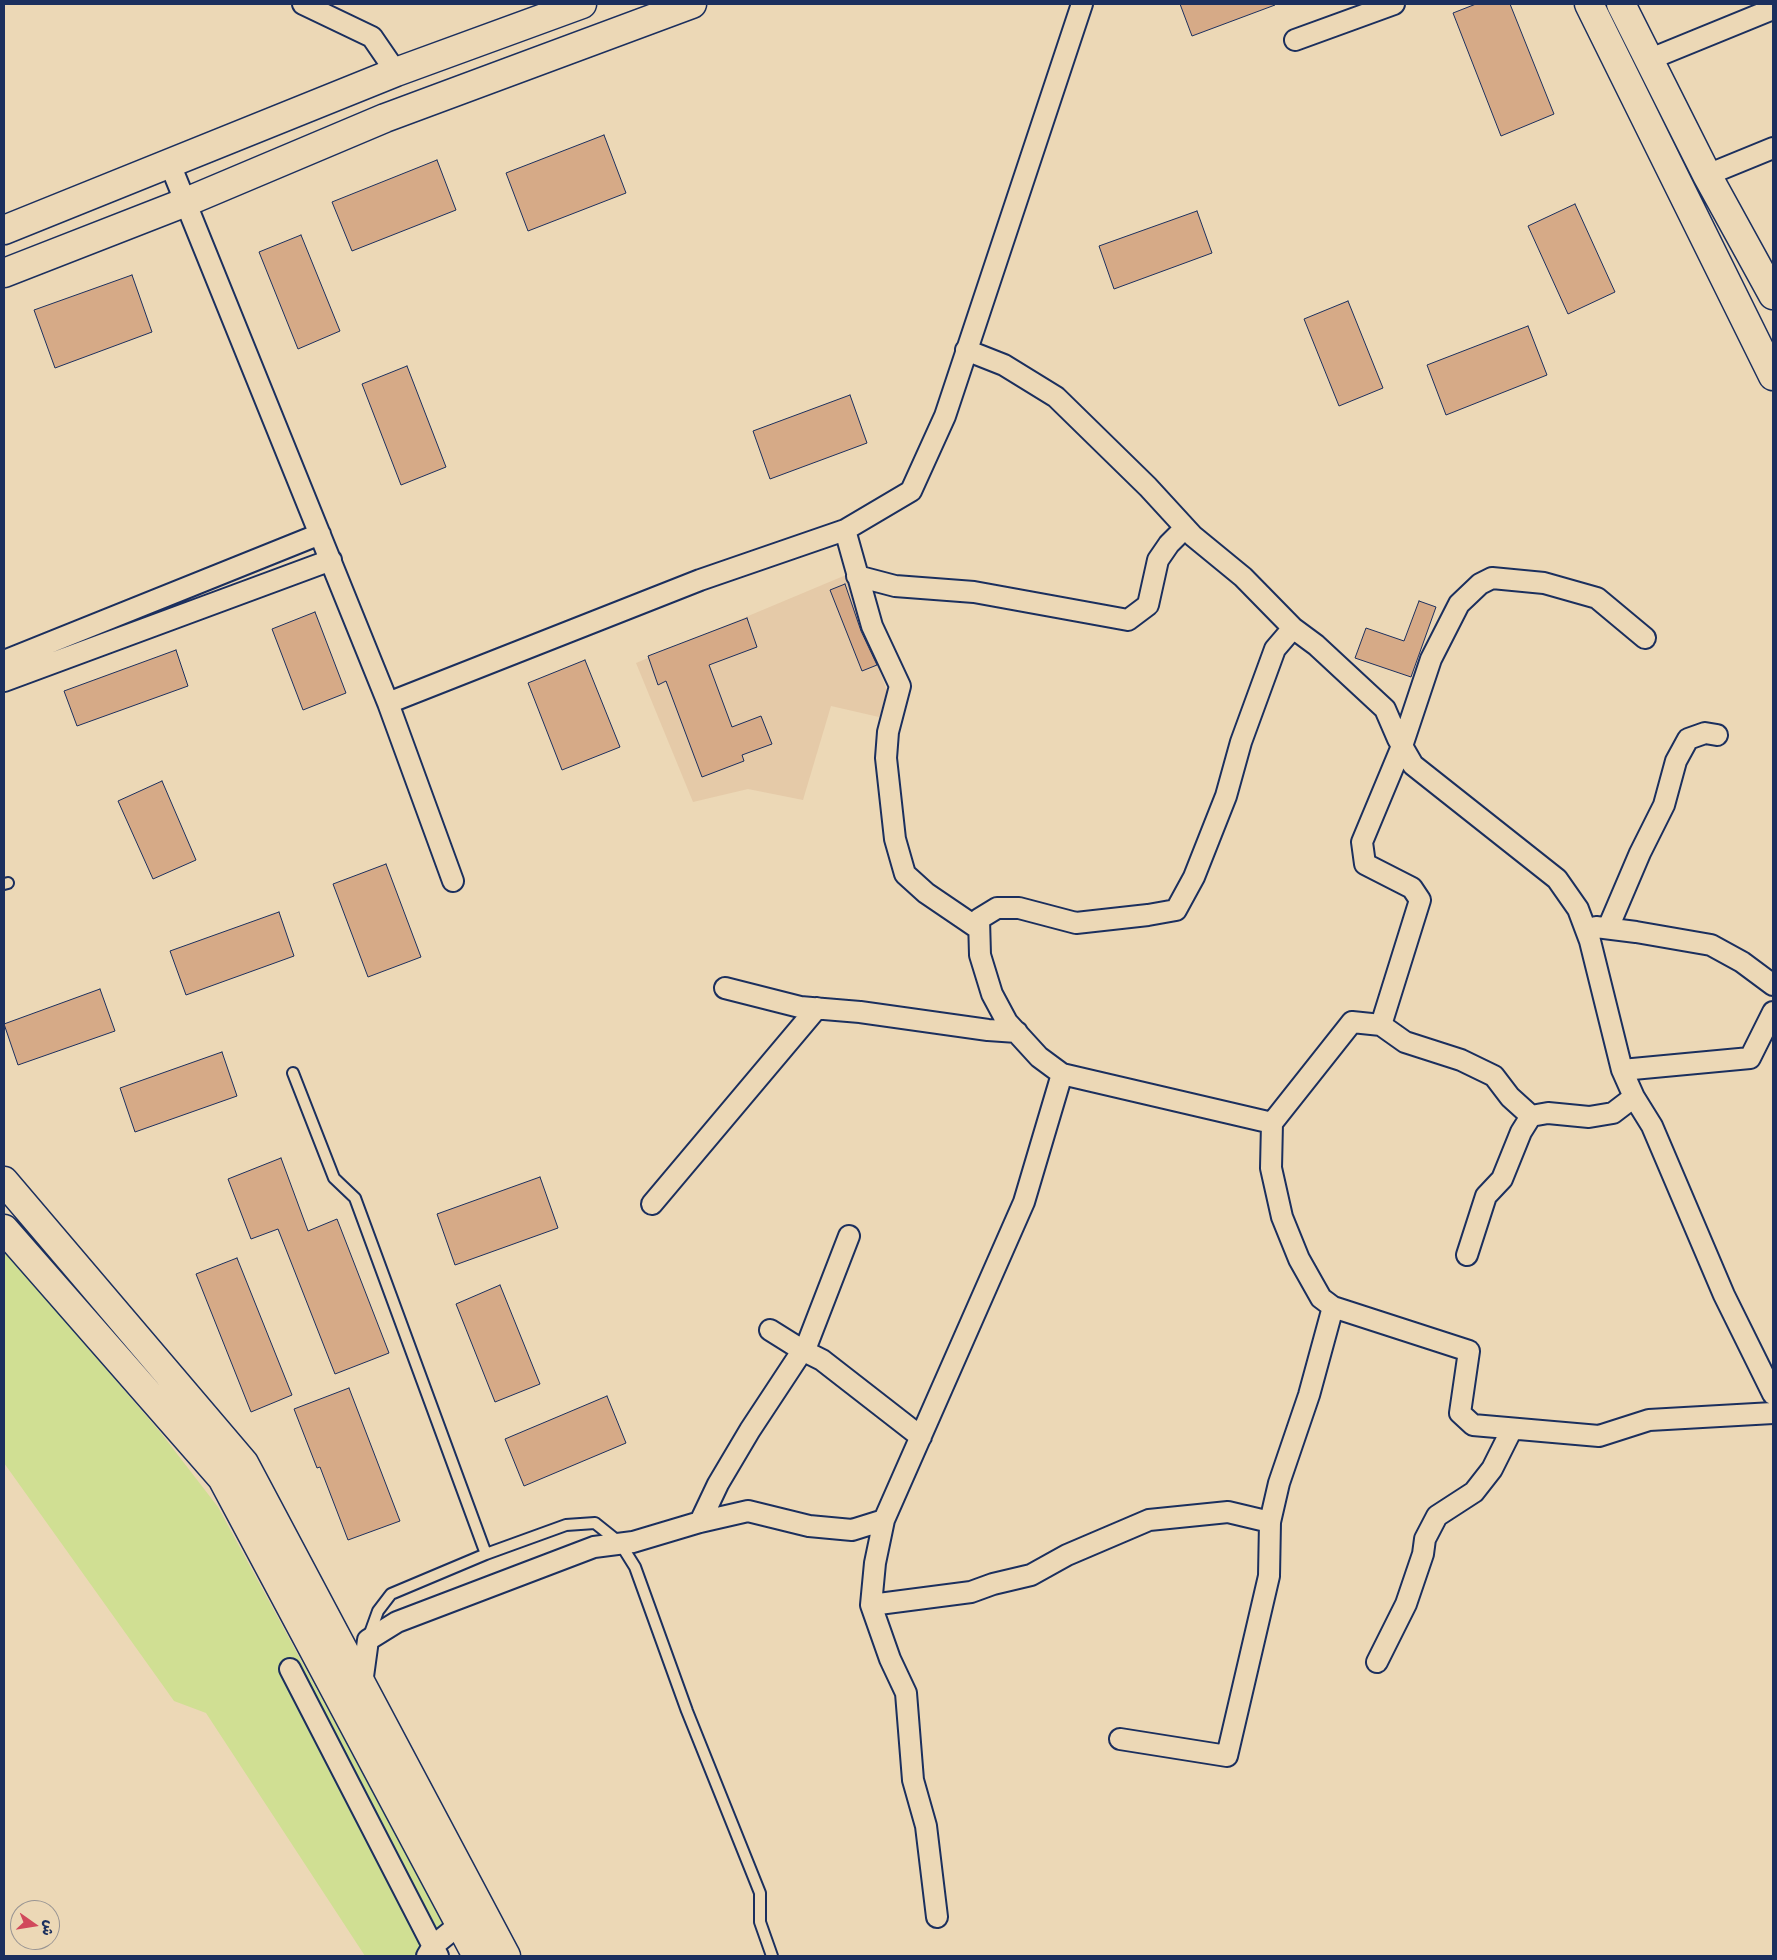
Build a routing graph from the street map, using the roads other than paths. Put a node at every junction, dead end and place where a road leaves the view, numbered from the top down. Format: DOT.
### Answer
graph roads {
  1 [pos="303,4"];
  2 [pos="582,4"];
  3 [pos="692,4"];
  4 [pos="1082,4"];
  5 [pos="1394,4"];
  6 [pos="1589,4"];
  7 [pos="1620,4"];
  8 [pos="1773,9"];
  9 [pos="1295,40"];
  10 [pos="1648,60"];
  11 [pos="396,72"];
  12 [pos="1773,148"];
  13 [pos="170,164"];
  14 [pos="1707,175"];
  15 [pos="186,202"];
  16 [pos="4,230"];
  17 [pos="4,273"];
  18 [pos="1773,295"];
  19 [pos="966,350"];
  20 [pos="1773,376"];
  21 [pos="1185,528"];
  22 [pos="845,530"];
  23 [pos="320,534"];
  24 [pos="331,560"];
  25 [pos="857,576"];
  26 [pos="1293,628"];
  27 [pos="1645,638"];
  28 [pos="4,661"];
  29 [pos="4,681"];
  30 [pos="388,703"];
  31 [pos="1717,735"];
  32 [pos="1402,746"];
  33 [pos="454,880"];
  34 [pos="1584,926"];
  35 [pos="1608,928"];
  36 [pos="979,929"];
  37 [pos="1773,985"];
  38 [pos="725,988"];
  39 [pos="817,1008"];
  40 [pos="1773,1012"];
  41 [pos="1381,1025"];
  42 [pos="1017,1032"];
  43 [pos="1622,1070"];
  44 [pos="293,1073"];
  45 [pos="1062,1074"];
  46 [pos="1634,1097"];
  47 [pos="1531,1116"];
  48 [pos="1272,1123"];
  49 [pos="4,1181"];
  50 [pos="652,1204"];
  51 [pos="4,1229"];
  52 [pos="849,1236"];
  53 [pos="1467,1255"];
  54 [pos="1333,1307"];
  55 [pos="770,1330"];
  56 [pos="802,1350"];
  57 [pos="1773,1394"];
  58 [pos="1773,1413"];
  59 [pos="1512,1429"];
  60 [pos="921,1437"];
  61 [pos="884,1520"];
  62 [pos="700,1522"];
  63 [pos="1270,1522"];
  64 [pos="620,1543"];
  65 [pos="486,1554"];
  66 [pos="871,1605"];
  67 [pos="368,1640"];
  68 [pos="1377,1662"];
  69 [pos="290,1669"];
  70 [pos="362,1684"];
  71 [pos="1120,1739"];
  72 [pos="937,1917"];
  73 [pos="460,1924"];
  74 [pos="433,1953"];
  75 [pos="477,1956"];
  76 [pos="506,1956"];
  77 [pos="772,1956"];
  1 -- 11 [label="street"];
  2 -- 11 [label="main road"];
  3 -- 15 [label="main road"];
  4 -- 19 [label="street"];
  5 -- 9 [label="street"];
  6 -- 20 [label="main road"];
  7 -- 10 [label="main road"];
  8 -- 10 [label="street"];
  10 -- 14 [label="main road"];
  11 -- 13 [label="main road"];
  12 -- 14 [label="street"];
  13 -- 15 [label="street"];
  13 -- 16 [label="main road"];
  14 -- 18 [label="main road"];
  15 -- 17 [label="main road"];
  15 -- 23 [label="street"];
  19 -- 21 [label="street"];
  19 -- 22 [label="street"];
  21 -- 25 [label="street"];
  21 -- 26 [label="street"];
  22 -- 25 [label="street"];
  22 -- 30 [label="street"];
  23 -- 24 [label="street"];
  23 -- 28 [label="street"];
  24 -- 29 [label="street"];
  24 -- 30 [label="street"];
  25 -- 36 [label="street"];
  26 -- 32 [label="street"];
  26 -- 36 [label="street"];
  27 -- 32 [label="street"];
  30 -- 33 [label="street"];
  31 -- 35 [label="street"];
  32 -- 34 [label="street"];
  32 -- 41 [label="street"];
  34 -- 35 [label="street"];
  34 -- 43 [label="street"];
  35 -- 37 [label="street"];
  36 -- 42 [label="street"];
  38 -- 39 [label="street"];
  39 -- 42 [label="street"];
  39 -- 50 [label="street"];
  40 -- 43 [label="street"];
  41 -- 47 [label="street"];
  41 -- 48 [label="street"];
  42 -- 45 [label="street"];
  43 -- 46 [label="street"];
  44 -- 65 [label="lane"];
  45 -- 48 [label="street"];
  45 -- 60 [label="street"];
  46 -- 47 [label="street"];
  46 -- 57 [label="street"];
  47 -- 53 [label="street"];
  48 -- 54 [label="street"];
  49 -- 70 [label="main road"];
  51 -- 73 [label="main road"];
  52 -- 56 [label="street"];
  54 -- 59 [label="street"];
  54 -- 63 [label="street"];
  55 -- 56 [label="street"];
  56 -- 60 [label="street"];
  56 -- 62 [label="street"];
  58 -- 59 [label="street"];
  59 -- 68 [label="street"];
  60 -- 61 [label="street"];
  61 -- 62 [label="street"];
  61 -- 66 [label="street"];
  62 -- 64 [label="street"];
  63 -- 66 [label="street"];
  63 -- 71 [label="street"];
  64 -- 65 [label="lane"];
  64 -- 67 [label="street"];
  64 -- 77 [label="lane"];
  65 -- 67 [label="lane"];
  66 -- 72 [label="street"];
  67 -- 70 [label="street"];
  69 -- 74 [label="street"];
  70 -- 76 [label="main road"];
  73 -- 74 [label="street"];
  73 -- 75 [label="main road"];
}
